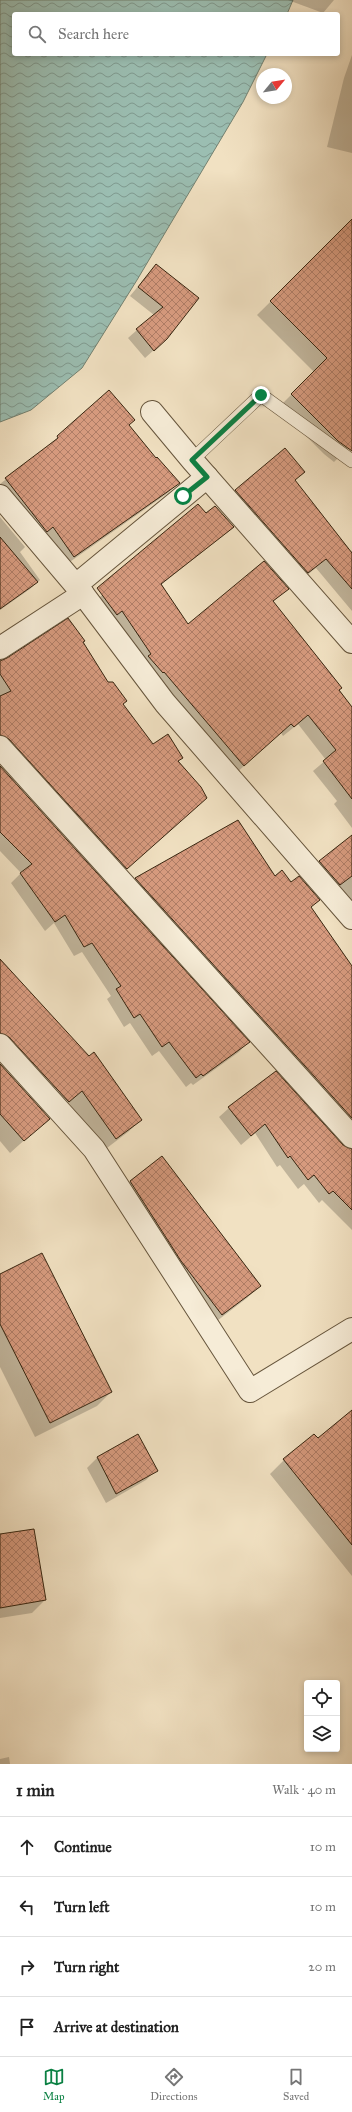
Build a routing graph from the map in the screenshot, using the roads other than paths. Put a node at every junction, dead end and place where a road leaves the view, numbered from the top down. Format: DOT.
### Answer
graph roads {
  1 [pos="152,412"];
  2 [pos="192,460"];
  3 [pos="352,462"];
  4 [pos="207,477"];
  5 [pos="0,496"];
  6 [pos="80,589"];
  7 [pos="352,642"];
  8 [pos="0,648"];
  9 [pos="0,747"];
  10 [pos="352,918"];
  11 [pos="0,1044"];
  12 [pos="352,1137"];
  13 [pos="352,1329"];
  1 -- 2 [label="street"];
  2 -- 3 [label="lane"];
  2 -- 4 [label="street"];
  4 -- 6 [label="street"];
  4 -- 7 [label="street"];
  5 -- 6 [label="street"];
  6 -- 8 [label="street"];
  6 -- 10 [label="street"];
  9 -- 12 [label="street"];
  11 -- 13 [label="street"];
}
